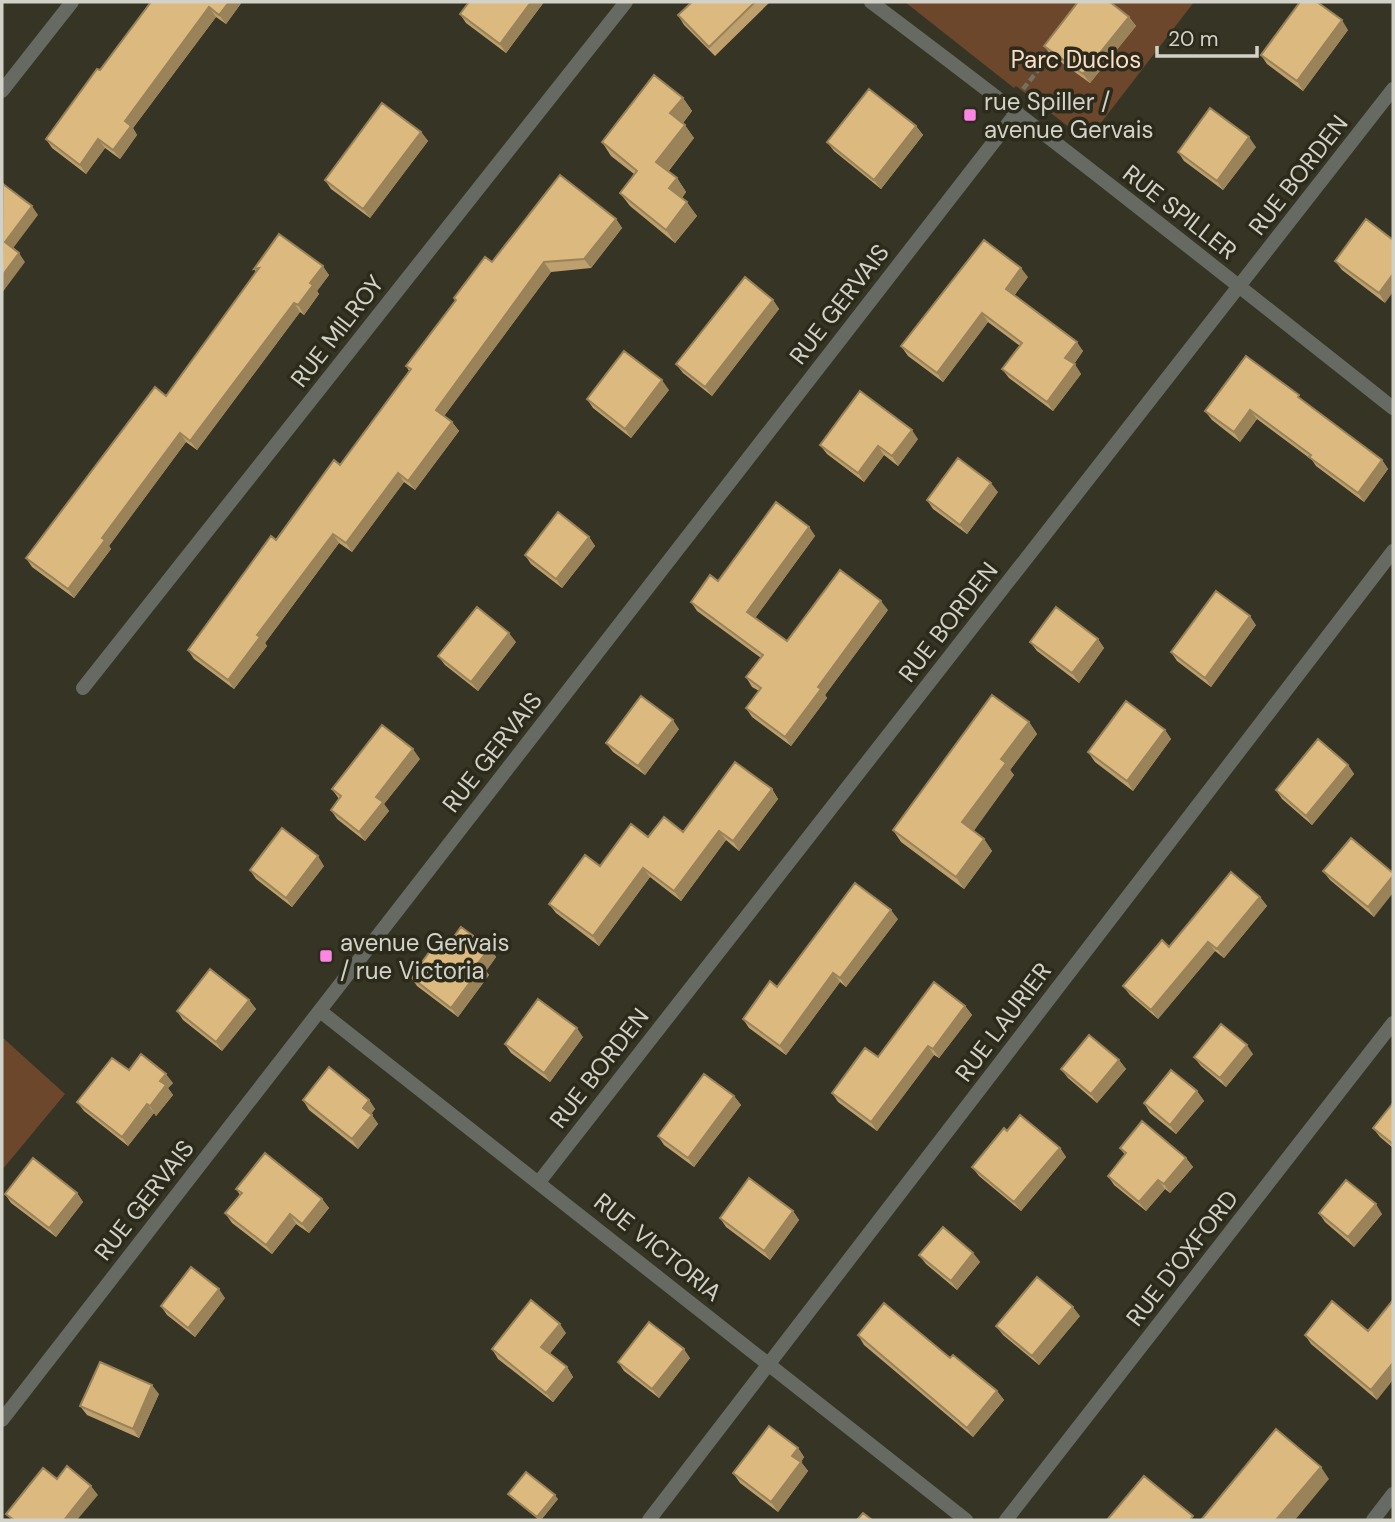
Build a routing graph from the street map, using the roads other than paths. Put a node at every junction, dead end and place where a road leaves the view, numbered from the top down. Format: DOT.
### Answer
graph roads {
  1 [pos="72,2"];
  2 [pos="626,2"];
  3 [pos="871,2"];
  4 [pos="1393,89"];
  5 [pos="2,91"];
  6 [pos="1013,109"];
  7 [pos="1239,287"];
  8 [pos="1393,408"];
  9 [pos="1393,551"];
  10 [pos="83,688"];
  11 [pos="320,1011"];
  12 [pos="1393,1023"];
  13 [pos="539,1182"];
  14 [pos="769,1366"];
  15 [pos="2,1420"];
  16 [pos="1393,1494"];
  17 [pos="649,1520"];
  18 [pos="966,1520"];
  19 [pos="1006,1520"];
  20 [pos="1373,1520"];
  1 -- 5 [label="street"];
  2 -- 10 [label="street, RUE MILROY"];
  3 -- 6 [label="street, RUE SPILLER"];
  4 -- 7 [label="street, RUE BORDEN"];
  6 -- 7 [label="street, RUE SPILLER"];
  6 -- 11 [label="street, RUE GERVAIS"];
  7 -- 8 [label="street, RUE SPILLER"];
  7 -- 13 [label="street, RUE BORDEN"];
  9 -- 14 [label="street, RUE LAURIER"];
  11 -- 13 [label="street, RUE VICTORIA"];
  11 -- 15 [label="street, RUE GERVAIS"];
  12 -- 19 [label="street, RUE D'OXFORD"];
  13 -- 14 [label="street, RUE VICTORIA"];
  14 -- 17 [label="street, RUE LAURIER"];
  14 -- 18 [label="street, RUE VICTORIA"];
  16 -- 20 [label="street"];
}
